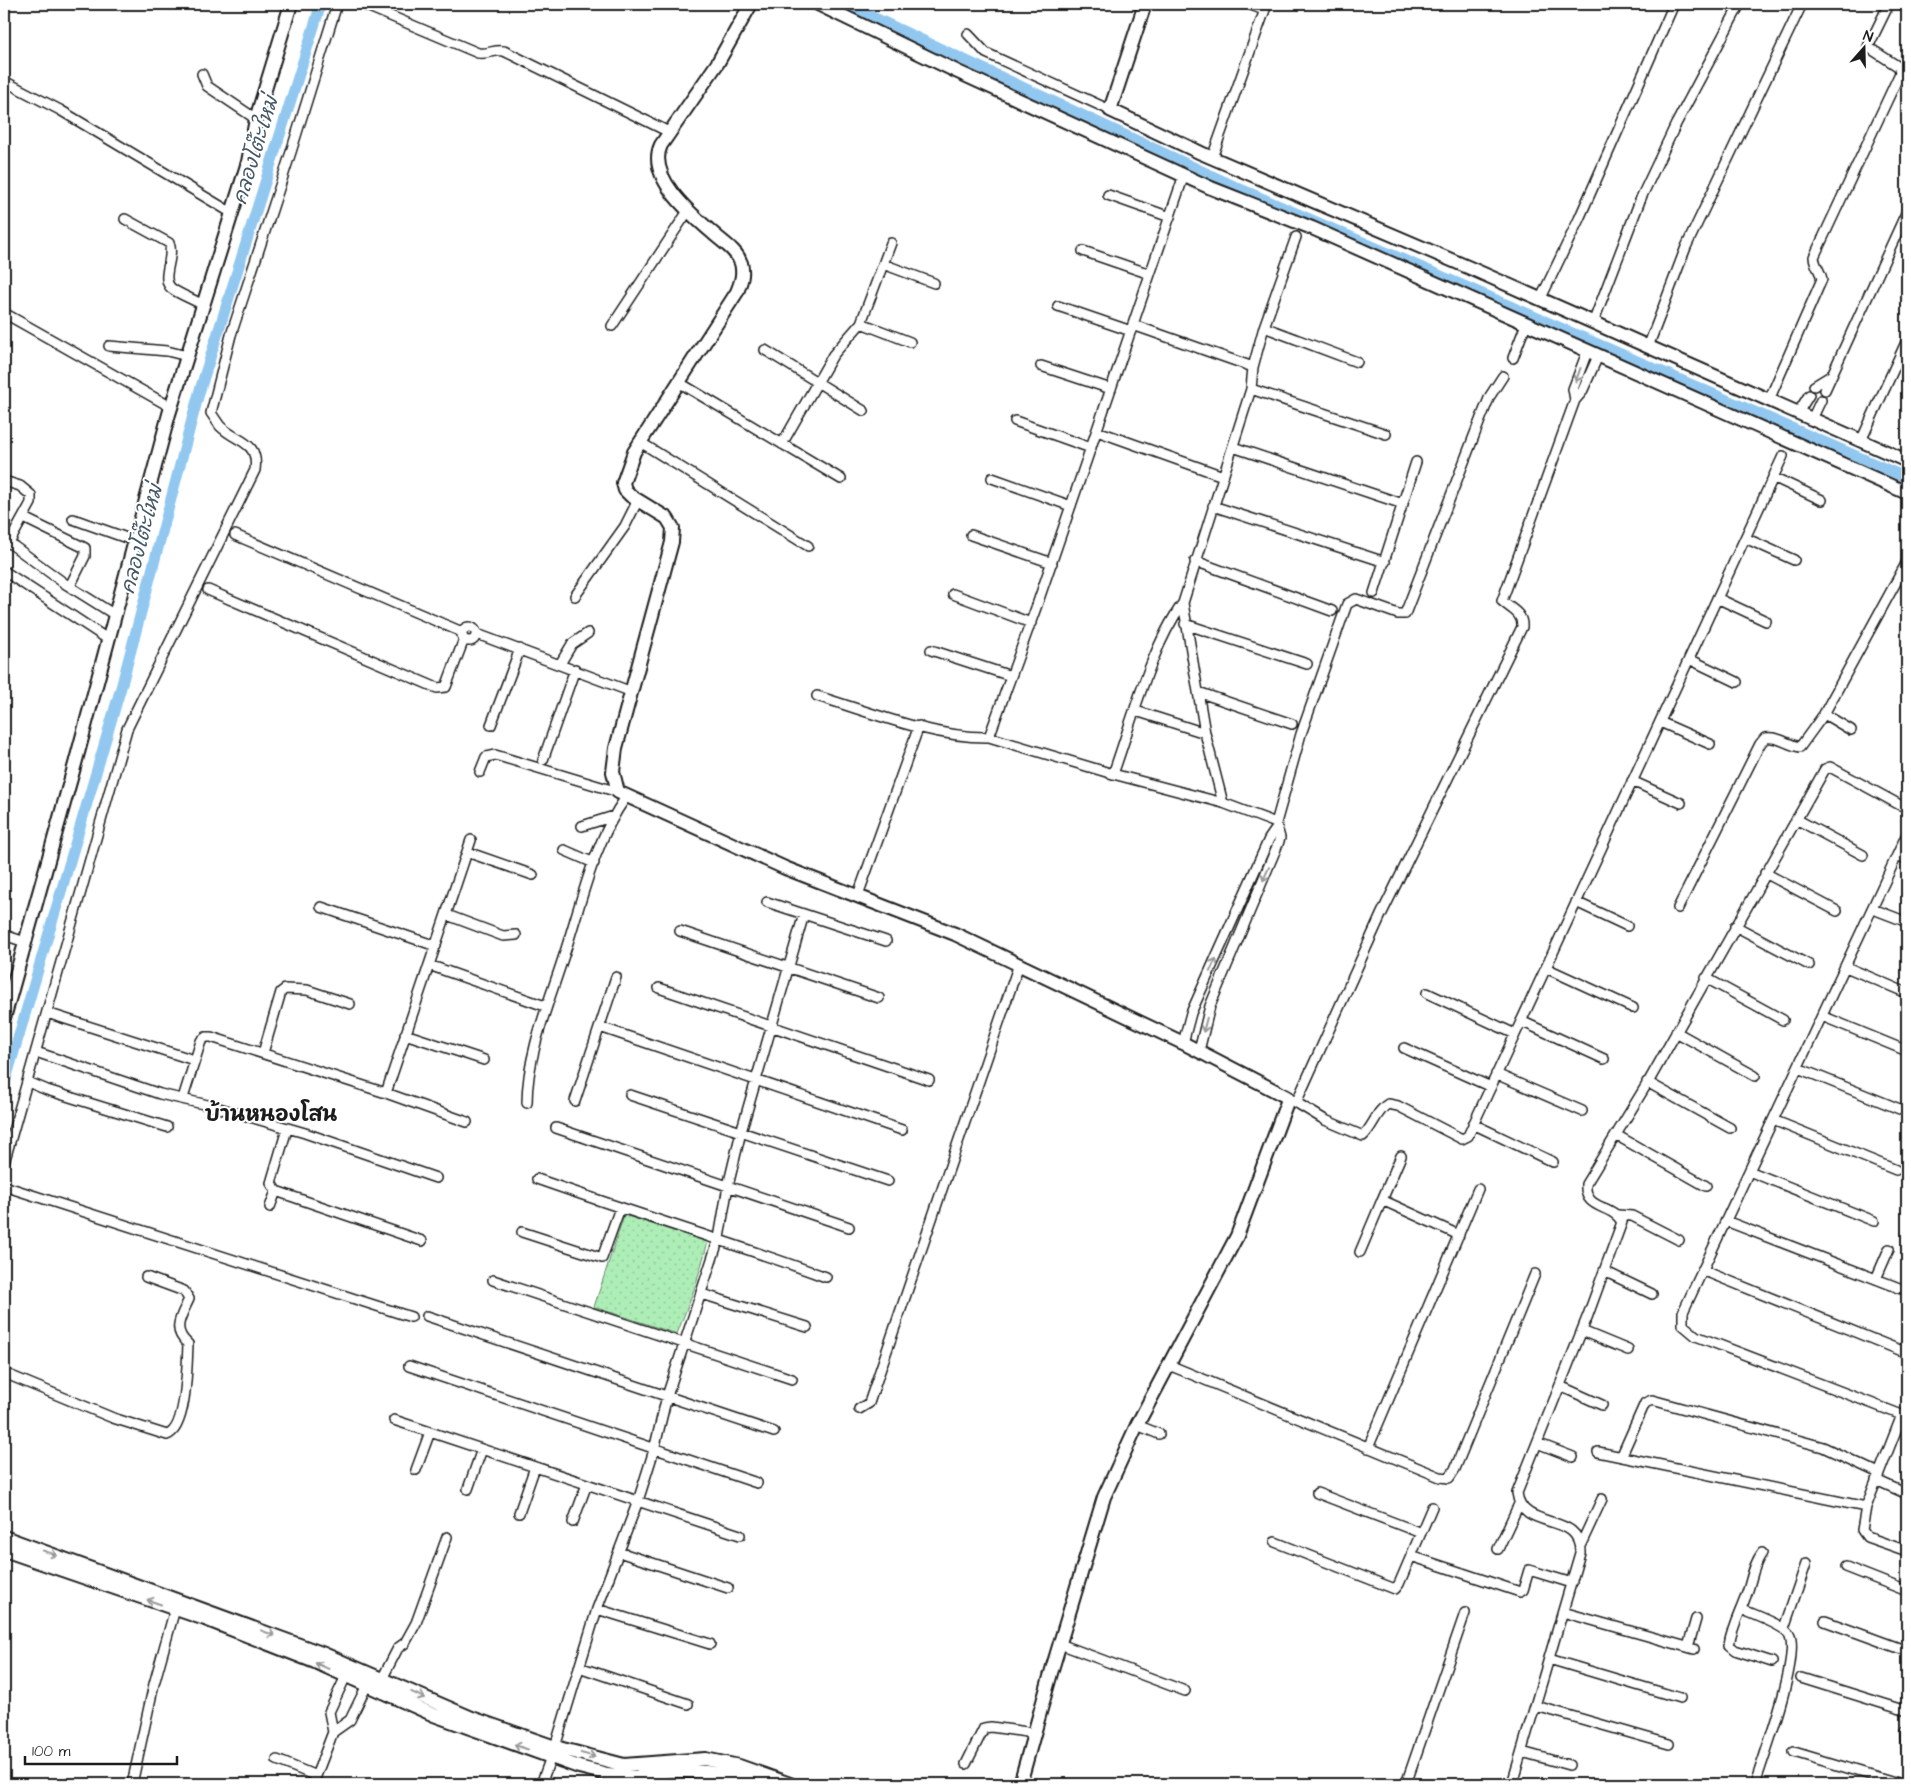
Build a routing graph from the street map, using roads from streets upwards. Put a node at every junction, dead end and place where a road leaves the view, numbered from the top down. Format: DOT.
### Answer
graph roads {
  1 [pos="291,4"];
  2 [pos="337,4"];
  3 [pos="362,4"];
  4 [pos="751,4"];
  5 [pos="818,4"];
  6 [pos="1144,4"];
  7 [pos="1248,4"];
  8 [pos="1674,4"];
  9 [pos="1740,4"];
  10 [pos="1802,4"];
  11 [pos="1889,4"];
  12 [pos="1265,7"];
  13 [pos="968,34"];
  14 [pos="202,74"];
  15 [pos="4,80"];
  16 [pos="1110,110"];
  17 [pos="256,119"];
  18 [pos="669,132"];
  19 [pos="1212,158"];
  20 [pos="1184,176"];
  21 [pos="1108,196"];
  22 [pos="688,211"];
  23 [pos="1907,211"];
  24 [pos="232,213"];
  25 [pos="1170,217"];
  26 [pos="125,219"];
  27 [pos="1296,237"];
  28 [pos="891,243"];
  29 [pos="1083,251"];
  30 [pos="884,264"];
  31 [pos="1150,274"];
  32 [pos="934,283"];
  33 [pos="1540,300"];
  34 [pos="202,304"];
  35 [pos="1058,306"];
  36 [pos="4,313"];
  37 [pos="861,323"];
  38 [pos="1593,323"];
  39 [pos="1526,324"];
  40 [pos="612,326"];
  41 [pos="1264,327"];
  42 [pos="1132,328"];
  43 [pos="1907,340"];
  44 [pos="910,342"];
  45 [pos="109,346"];
  46 [pos="1648,347"];
  47 [pos="765,350"];
  48 [pos="1592,354"];
  49 [pos="187,356"];
  50 [pos="1513,358"];
  51 [pos="1358,362"];
  52 [pos="1041,366"];
  53 [pos="1253,367"];
  54 [pos="1832,375"];
  55 [pos="1503,376"];
  56 [pos="680,383"];
  57 [pos="817,383"];
  58 [pos="1814,386"];
  59 [pos="1111,389"];
  60 [pos="1250,389"];
  61 [pos="1825,390"];
  62 [pos="1809,395"];
  63 [pos="1769,400"];
  64 [pos="1821,400"];
  65 [pos="171,407"];
  66 [pos="864,411"];
  67 [pos="1798,413"];
  68 [pos="1812,419"];
  69 [pos="1015,421"];
  70 [pos="1097,431"];
  71 [pos="1386,434"];
  72 [pos="1861,441"];
  73 [pos="640,442"];
  74 [pos="782,444"];
  75 [pos="1233,447"];
  76 [pos="1091,448"];
  77 [pos="1784,456"];
  78 [pos="1907,461"];
  79 [pos="1416,462"];
  80 [pos="1223,476"];
  81 [pos="992,478"];
  82 [pos="1774,478"];
  83 [pos="841,479"];
  84 [pos="4,481"];
  85 [pos="1907,493"];
  86 [pos="638,500"];
  87 [pos="1822,500"];
  88 [pos="1402,504"];
  89 [pos="1071,506"];
  90 [pos="1214,506"];
  91 [pos="24,518"];
  92 [pos="73,519"];
  93 [pos="971,534"];
  94 [pos="234,535"];
  95 [pos="1745,538"];
  96 [pos="6,541"];
  97 [pos="135,541"];
  98 [pos="808,546"];
  99 [pos="1794,560"];
  100 [pos="1195,561"];
  101 [pos="1384,562"];
  102 [pos="1907,562"];
  103 [pos="1052,563"];
  104 [pos="4,570"];
  105 [pos="70,586"];
  106 [pos="208,590"];
  107 [pos="1374,593"];
  108 [pos="953,594"];
  109 [pos="576,596"];
  110 [pos="1717,598"];
  111 [pos="1183,603"];
  112 [pos="1332,611"];
  113 [pos="115,615"];
  114 [pos="1766,621"];
  115 [pos="1031,622"];
  116 [pos="1185,624"];
  117 [pos="588,632"];
  118 [pos="463,635"];
  119 [pos="109,640"];
  120 [pos="520,649"];
  121 [pos="931,650"];
  122 [pos="1689,659"];
  123 [pos="560,664"];
  124 [pos="1307,664"];
  125 [pos="574,669"];
  126 [pos="1011,676"];
  127 [pos="1737,682"];
  128 [pos="632,692"];
  129 [pos="1198,692"];
  130 [pos="817,696"];
  131 [pos="1136,711"];
  132 [pos="1824,714"];
  133 [pos="1660,722"];
  134 [pos="1292,724"];
  135 [pos="491,725"];
  136 [pos="919,726"];
  137 [pos="1851,730"];
  138 [pos="1206,733"];
  139 [pos="989,737"];
  140 [pos="1710,744"];
  141 [pos="543,760"];
  142 [pos="480,772"];
  143 [pos="1113,774"];
  144 [pos="1632,781"];
  145 [pos="622,794"];
  146 [pos="1223,803"];
  147 [pos="1681,803"];
  148 [pos="1900,805"];
  149 [pos="614,816"];
  150 [pos="1796,819"];
  151 [pos="582,826"];
  152 [pos="1276,826"];
  153 [pos="1907,834"];
  154 [pos="471,840"];
  155 [pos="564,850"];
  156 [pos="467,852"];
  157 [pos="1863,855"];
  158 [pos="1897,856"];
  159 [pos="1907,860"];
  160 [pos="594,863"];
  161 [pos="1765,873"];
  162 [pos="533,875"];
  163 [pos="858,895"];
  164 [pos="767,902"];
  165 [pos="1576,902"];
  166 [pos="321,907"];
  167 [pos="1678,908"];
  168 [pos="1873,909"];
  169 [pos="1837,911"];
  170 [pos="447,914"];
  171 [pos="804,914"];
  172 [pos="1907,922"];
  173 [pos="1627,926"];
  174 [pos="1735,926"];
  175 [pos="680,931"];
  176 [pos="4,935"];
  177 [pos="516,935"];
  178 [pos="886,941"];
  179 [pos="25,942"];
  180 [pos="436,946"];
  181 [pos="1019,964"];
  182 [pos="429,965"];
  183 [pos="1809,965"];
  184 [pos="790,967"];
  185 [pos="1846,967"];
  186 [pos="1546,968"];
  187 [pos="616,977"];
  188 [pos="1706,978"];
  189 [pos="659,988"];
  190 [pos="1427,993"];
  191 [pos="1907,993"];
  192 [pos="879,998"];
  193 [pos="350,1004"];
  194 [pos="546,1006"];
  195 [pos="1633,1008"];
  196 [pos="47,1013"];
  197 [pos="1822,1016"];
  198 [pos="4,1018"];
  199 [pos="1783,1020"];
  200 [pos="1521,1021"];
  201 [pos="773,1025"];
  202 [pos="600,1027"];
  203 [pos="1676,1032"];
  204 [pos="405,1034"];
  205 [pos="1515,1034"];
  206 [pos="1183,1043"];
  207 [pos="1404,1048"];
  208 [pos="1199,1051"];
  209 [pos="1907,1051"];
  210 [pos="36,1052"];
  211 [pos="263,1053"];
  212 [pos="1604,1059"];
  213 [pos="194,1060"];
  214 [pos="484,1060"];
  215 [pos="1798,1068"];
  216 [pos="1496,1074"];
  217 [pos="1755,1076"];
  218 [pos="757,1079"];
  219 [pos="929,1080"];
  220 [pos="28,1082"];
  221 [pos="1648,1082"];
  222 [pos="1491,1086"];
  223 [pos="386,1093"];
  224 [pos="630,1095"];
  225 [pos="183,1098"];
  226 [pos="1292,1100"];
  227 [pos="575,1102"];
  228 [pos="527,1103"];
  229 [pos="1582,1111"];
  230 [pos="1907,1112"];
  231 [pos="1773,1120"];
  232 [pos="467,1122"];
  233 [pos="1474,1124"];
  234 [pos="167,1128"];
  235 [pos="556,1128"];
  236 [pos="1730,1128"];
  237 [pos="287,1129"];
  238 [pos="902,1130"];
  239 [pos="741,1132"];
  240 [pos="1616,1135"];
  241 [pos="1401,1156"];
  242 [pos="1553,1162"];
  243 [pos="4,1163"];
  244 [pos="1896,1170"];
  245 [pos="1749,1171"];
  246 [pos="436,1178"];
  247 [pos="537,1179"];
  248 [pos="888,1181"];
  249 [pos="4,1186"];
  250 [pos="728,1186"];
  251 [pos="1706,1186"];
  252 [pos="1478,1189"];
  253 [pos="276,1191"];
  254 [pos="1382,1200"];
  255 [pos="270,1207"];
  256 [pos="620,1208"];
  257 [pos="1618,1215"];
  258 [pos="1726,1221"];
  259 [pos="1874,1221"];
  260 [pos="849,1227"];
  261 [pos="522,1232"];
  262 [pos="1458,1235"];
  263 [pos="719,1238"];
  264 [pos="1679,1240"];
  265 [pos="422,1242"];
  266 [pos="1889,1249"];
  267 [pos="1360,1252"];
  268 [pos="1702,1270"];
  269 [pos="1604,1271"];
  270 [pos="1535,1274"];
  271 [pos="146,1277"];
  272 [pos="826,1277"];
  273 [pos="494,1280"];
  274 [pos="1876,1280"];
  275 [pos="1907,1291"];
  276 [pos="702,1294"];
  277 [pos="1652,1294"];
  278 [pos="427,1316"];
  279 [pos="411,1317"];
  280 [pos="807,1327"];
  281 [pos="1582,1331"];
  282 [pos="1907,1342"];
  283 [pos="685,1343"];
  284 [pos="1628,1350"];
  285 [pos="1905,1353"];
  286 [pos="409,1366"];
  287 [pos="1169,1366"];
  288 [pos="4,1373"];
  289 [pos="792,1379"];
  290 [pos="1560,1386"];
  291 [pos="667,1396"];
  292 [pos="1602,1405"];
  293 [pos="859,1409"];
  294 [pos="1904,1416"];
  295 [pos="394,1420"];
  296 [pos="1137,1425"];
  297 [pos="430,1432"];
  298 [pos="774,1432"];
  299 [pos="1159,1434"];
  300 [pos="1537,1443"];
  301 [pos="1368,1448"];
  302 [pos="482,1449"];
  303 [pos="654,1450"];
  304 [pos="1598,1452"];
  305 [pos="1573,1457"];
  306 [pos="1621,1457"];
  307 [pos="534,1467"];
  308 [pos="416,1470"];
  309 [pos="1878,1477"];
  310 [pos="757,1483"];
  311 [pos="587,1484"];
  312 [pos="468,1489"];
  313 [pos="1317,1493"];
  314 [pos="1907,1494"];
  315 [pos="1602,1499"];
  316 [pos="638,1501"];
  317 [pos="1519,1504"];
  318 [pos="1432,1507"];
  319 [pos="1866,1507"];
  320 [pos="519,1513"];
  321 [pos="573,1522"];
  322 [pos="1421,1533"];
  323 [pos="740,1536"];
  324 [pos="4,1537"];
  325 [pos="446,1537"];
  326 [pos="1275,1542"];
  327 [pos="1581,1544"];
  328 [pos="1498,1549"];
  329 [pos="4,1550"];
  330 [pos="1907,1551"];
  331 [pos="619,1552"];
  332 [pos="1762,1553"];
  333 [pos="1411,1556"];
  334 [pos="1806,1564"];
  335 [pos="1846,1568"];
  336 [pos="1572,1584"];
  337 [pos="728,1588"];
  338 [pos="1907,1591"];
  339 [pos="175,1609"];
  340 [pos="597,1609"];
  341 [pos="1741,1609"];
  342 [pos="1563,1612"];
  343 [pos="1465,1614"];
  344 [pos="1696,1620"];
  345 [pos="1825,1621"];
  346 [pos="1784,1628"];
  347 [pos="710,1644"];
  348 [pos="1060,1644"];
  349 [pos="1907,1651"];
  350 [pos="1549,1659"];
  351 [pos="1772,1662"];
  352 [pos="579,1667"];
  353 [pos="346,1676"];
  354 [pos="1801,1678"];
  355 [pos="382,1679"];
  356 [pos="367,1685"];
  357 [pos="1185,1691"];
  358 [pos="1680,1698"];
  359 [pos="688,1704"];
  360 [pos="1536,1706"];
  361 [pos="1907,1711"];
  362 [pos="1906,1731"];
  363 [pos="333,1732"];
  364 [pos="1034,1733"];
  365 [pos="1669,1744"];
  366 [pos="553,1752"];
  367 [pos="1522,1752"];
  368 [pos="1794,1752"];
  369 [pos="1907,1755"];
  370 [pos="277,1760"];
  371 [pos="966,1764"];
  372 [pos="1569,1765"];
  373 [pos="314,1780"];
  374 [pos="132,1784"];
  375 [pos="541,1784"];
  376 [pos="756,1784"];
  377 [pos="790,1784"];
  378 [pos="1020,1784"];
  379 [pos="1406,1784"];
  380 [pos="1512,1784"];
  381 [pos="1755,1784"];
  382 [pos="1901,1784"];
  1 -- 17 [label="street"];
  2 -- 196 [label="street"];
  3 -- 18 [label="street"];
  4 -- 18 [label="street"];
  5 -- 20 [label="street"];
  6 -- 16 [label="street"];
  7 -- 12 [label="street"];
  8 -- 33 [label="street"];
  9 -- 38 [label="street"];
  10 -- 46 [label="street"];
  11 -- 63 [label="street"];
  12 -- 19 [label="street"];
  13 -- 16 [label="street"];
  14 -- 17 [label="street"];
  15 -- 24 [label="street"];
  16 -- 19 [label="street"];
  17 -- 24 [label="street"];
  18 -- 22 [label="street"];
  19 -- 33 [label="street"];
  20 -- 25 [label="street"];
  20 -- 39 [label="street"];
  21 -- 25 [label="street"];
  22 -- 40 [label="street"];
  22 -- 56 [label="street"];
  23 -- 54 [label="street"];
  24 -- 34 [label="street"];
  25 -- 31 [label="street"];
  26 -- 34 [label="street"];
  27 -- 41 [label="street"];
  28 -- 30 [label="street"];
  29 -- 31 [label="street"];
  30 -- 32 [label="street"];
  30 -- 37 [label="street"];
  31 -- 42 [label="street"];
  33 -- 38 [label="street"];
  34 -- 49 [label="street"];
  35 -- 42 [label="street"];
  36 -- 65 [label="street"];
  37 -- 44 [label="street"];
  37 -- 57 [label="street"];
  38 -- 46 [label="street"];
  39 -- 48 [label="street"];
  39 -- 50 [label="street"];
  41 -- 51 [label="street"];
  41 -- 53 [label="street"];
  42 -- 53 [label="street"];
  42 -- 59 [label="street"];
  43 -- 72 [label="street"];
  45 -- 49 [label="street"];
  46 -- 63 [label="street"];
  47 -- 57 [label="street"];
  48 -- 85 [label="street"];
  48 -- 226 [label="street"];
  49 -- 65 [label="street"];
  52 -- 59 [label="street"];
  53 -- 60 [label="street"];
  54 -- 58 [label="street"];
  54 -- 61 [label="street"];
  55 -- 152 [label="street"];
  56 -- 73 [label="street"];
  56 -- 74 [label="street"];
  57 -- 66 [label="street"];
  57 -- 74 [label="street"];
  59 -- 70 [label="street"];
  60 -- 71 [label="street"];
  60 -- 75 [label="street"];
  62 -- 67 [label="street"];
  63 -- 67 [label="street"];
  64 -- 68 [label="street"];
  65 -- 97 [label="street"];
  67 -- 68 [label="street"];
  68 -- 72 [label="street"];
  69 -- 76 [label="street"];
  70 -- 76 [label="street"];
  70 -- 80 [label="street"];
  72 -- 78 [label="street"];
  73 -- 86 [label="street"];
  73 -- 98 [label="street"];
  74 -- 83 [label="street"];
  75 -- 80 [label="street"];
  75 -- 88 [label="street"];
  76 -- 89 [label="street"];
  77 -- 82 [label="street"];
  79 -- 88 [label="street"];
  80 -- 90 [label="street"];
  81 -- 89 [label="street"];
  82 -- 87 [label="street"];
  82 -- 95 [label="street"];
  84 -- 91 [label="street"];
  86 -- 109 [label="street"];
  86 -- 128 [label="street"];
  88 -- 101 [label="street"];
  89 -- 103 [label="street"];
  90 -- 100 [label="street"];
  90 -- 101 [label="street"];
  91 -- 96 [label="street"];
  91 -- 105 [label="street"];
  92 -- 97 [label="street"];
  93 -- 103 [label="street"];
  94 -- 118 [label="street"];
  95 -- 99 [label="street"];
  95 -- 110 [label="street"];
  96 -- 105 [label="street"];
  97 -- 113 [label="street"];
  100 -- 111 [label="street"];
  100 -- 112 [label="street"];
  101 -- 107 [label="street"];
  102 -- 132 [label="street"];
  103 -- 115 [label="street"];
  104 -- 119 [label="street"];
  105 -- 113 [label="street"];
  106 -- 118 [label="street"];
  108 -- 115 [label="street"];
  110 -- 114 [label="street"];
  110 -- 122 [label="street"];
  111 -- 116 [label="street"];
  111 -- 131 [label="street"];
  113 -- 119 [label="street"];
  115 -- 126 [label="street"];
  116 -- 124 [label="street"];
  116 -- 129 [label="street"];
  117 -- 123 [label="street"];
  118 -- 120 [label="street"];
  119 -- 179 [label="street"];
  120 -- 123 [label="street"];
  120 -- 135 [label="street"];
  121 -- 126 [label="street"];
  122 -- 127 [label="street"];
  122 -- 133 [label="street"];
  123 -- 125 [label="street"];
  125 -- 128 [label="street"];
  125 -- 141 [label="street"];
  126 -- 139 [label="street"];
  128 -- 145 [label="street"];
  129 -- 134 [label="street"];
  129 -- 138 [label="street"];
  130 -- 136 [label="street"];
  131 -- 138 [label="street"];
  131 -- 143 [label="street"];
  132 -- 137 [label="street"];
  132 -- 167 [label="street"];
  133 -- 140 [label="street"];
  133 -- 144 [label="street"];
  136 -- 139 [label="street"];
  136 -- 163 [label="street"];
  138 -- 146 [label="street"];
  139 -- 143 [label="street"];
  142 -- 145 [label="street"];
  143 -- 146 [label="street"];
  144 -- 147 [label="street"];
  144 -- 165 [label="street"];
  145 -- 149 [label="street"];
  145 -- 163 [label="street"];
  146 -- 152 [label="street"];
  148 -- 150 [label="street"];
  149 -- 151 [label="street"];
  149 -- 160 [label="street"];
  150 -- 157 [label="street"];
  150 -- 161 [label="street"];
  206 -- 152 [label="street, one-way"];
  152 -- 208 [label="street, one-way"];
  153 -- 158 [label="street"];
  154 -- 156 [label="street"];
  155 -- 160 [label="street"];
  156 -- 162 [label="street"];
  156 -- 170 [label="street"];
  158 -- 159 [label="street"];
  158 -- 168 [label="street"];
  160 -- 194 [label="street"];
  161 -- 169 [label="street"];
  161 -- 174 [label="street"];
  163 -- 181 [label="street"];
  164 -- 171 [label="street"];
  165 -- 173 [label="street"];
  165 -- 186 [label="street"];
  166 -- 180 [label="street"];
  168 -- 172 [label="street"];
  168 -- 185 [label="street"];
  170 -- 177 [label="street"];
  170 -- 180 [label="street"];
  171 -- 178 [label="street"];
  171 -- 184 [label="street"];
  174 -- 183 [label="street"];
  174 -- 188 [label="street"];
  175 -- 184 [label="street"];
  176 -- 179 [label="street"];
  179 -- 198 [label="street"];
  180 -- 182 [label="street"];
  181 -- 206 [label="street"];
  181 -- 293 [label="street"];
  182 -- 194 [label="street"];
  182 -- 204 [label="street"];
  184 -- 192 [label="street"];
  184 -- 201 [label="street"];
  185 -- 191 [label="street"];
  185 -- 197 [label="street"];
  186 -- 195 [label="street"];
  186 -- 200 [label="street"];
  187 -- 202 [label="street"];
  188 -- 199 [label="street"];
  188 -- 203 [label="street"];
  189 -- 201 [label="street"];
  190 -- 205 [label="street"];
  193 -- 211 [label="street"];
  194 -- 228 [label="street"];
  196 -- 210 [label="street"];
  196 -- 213 [label="street"];
  197 -- 209 [label="street"];
  197 -- 215 [label="street"];
  200 -- 205 [label="street"];
  200 -- 212 [label="street"];
  201 -- 218 [label="street"];
  201 -- 219 [label="street"];
  202 -- 218 [label="street"];
  202 -- 227 [label="street"];
  203 -- 217 [label="street"];
  203 -- 221 [label="street"];
  204 -- 214 [label="street"];
  204 -- 223 [label="street"];
  205 -- 216 [label="street"];
  206 -- 208 [label="street"];
  207 -- 222 [label="street"];
  208 -- 226 [label="street"];
  210 -- 220 [label="street"];
  210 -- 225 [label="street"];
  211 -- 213 [label="street"];
  211 -- 223 [label="street"];
  213 -- 225 [label="street"];
  215 -- 230 [label="street"];
  215 -- 231 [label="street"];
  216 -- 222 [label="street"];
  216 -- 229 [label="street"];
  218 -- 238 [label="street"];
  218 -- 239 [label="street"];
  220 -- 234 [label="street"];
  220 -- 243 [label="street"];
  221 -- 236 [label="street"];
  221 -- 240 [label="street"];
  222 -- 233 [label="street"];
  223 -- 232 [label="street"];
  224 -- 239 [label="street"];
  225 -- 237 [label="street"];
  226 -- 233 [label="street"];
  226 -- 287 [label="street"];
  231 -- 244 [label="street"];
  231 -- 245 [label="street"];
  233 -- 242 [label="street"];
  235 -- 250 [label="street"];
  237 -- 246 [label="street"];
  237 -- 253 [label="street"];
  239 -- 248 [label="street"];
  239 -- 250 [label="street"];
  240 -- 251 [label="street"];
  240 -- 257 [label="street"];
  241 -- 254 [label="street"];
  245 -- 258 [label="street"];
  245 -- 259 [label="street"];
  247 -- 256 [label="street"];
  249 -- 279 [label="street"];
  250 -- 260 [label="street"];
  250 -- 263 [label="street"];
  252 -- 262 [label="street"];
  253 -- 255 [label="street"];
  253 -- 265 [label="street"];
  254 -- 262 [label="street"];
  254 -- 267 [label="street"];
  256 -- 261 [label="street"];
  256 -- 263 [label="street"];
  257 -- 264 [label="street"];
  257 -- 269 [label="street"];
  258 -- 268 [label="street"];
  258 -- 274 [label="street"];
  262 -- 301 [label="street"];
  263 -- 272 [label="street"];
  263 -- 276 [label="street"];
  266 -- 274 [label="street"];
  268 -- 285 [label="street"];
  268 -- 294 [label="street"];
  269 -- 277 [label="street"];
  269 -- 281 [label="street"];
  270 -- 301 [label="street"];
  271 -- 288 [label="street"];
  273 -- 283 [label="street"];
  274 -- 275 [label="street"];
  276 -- 280 [label="street"];
  276 -- 283 [label="street"];
  278 -- 291 [label="street"];
  281 -- 284 [label="street"];
  281 -- 290 [label="street"];
  282 -- 285 [label="street"];
  283 -- 289 [label="street"];
  283 -- 291 [label="street"];
  286 -- 303 [label="street"];
  287 -- 296 [label="street"];
  287 -- 301 [label="street"];
  290 -- 292 [label="street"];
  290 -- 300 [label="street"];
  291 -- 298 [label="street"];
  291 -- 303 [label="street"];
  294 -- 309 [label="street"];
  295 -- 297 [label="street"];
  296 -- 299 [label="street"];
  296 -- 348 [label="street"];
  297 -- 302 [label="street"];
  297 -- 308 [label="street"];
  300 -- 305 [label="street"];
  300 -- 317 [label="street"];
  302 -- 307 [label="street"];
  302 -- 312 [label="street"];
  303 -- 310 [label="street"];
  303 -- 316 [label="street"];
  304 -- 306 [label="street"];
  306 -- 309 [label="street"];
  306 -- 319 [label="street"];
  307 -- 311 [label="street"];
  307 -- 320 [label="street"];
  309 -- 314 [label="street"];
  309 -- 319 [label="street"];
  311 -- 316 [label="street"];
  311 -- 321 [label="street"];
  313 -- 322 [label="street"];
  315 -- 327 [label="street"];
  316 -- 323 [label="street"];
  316 -- 331 [label="street"];
  317 -- 327 [label="street"];
  317 -- 328 [label="street"];
  318 -- 322 [label="street"];
  319 -- 330 [label="street"];
  322 -- 333 [label="street"];
  324 -- 355 [label="street, one-way"];
  325 -- 355 [label="street"];
  326 -- 333 [label="street"];
  327 -- 336 [label="street"];
  339 -- 329 [label="street, one-way"];
  331 -- 337 [label="street"];
  331 -- 340 [label="street"];
  332 -- 341 [label="street"];
  333 -- 336 [label="street"];
  334 -- 346 [label="street"];
  335 -- 338 [label="street"];
  336 -- 342 [label="street"];
  353 -- 339 [label="street, one-way"];
  339 -- 374 [label="street"];
  340 -- 347 [label="street"];
  340 -- 352 [label="street"];
  341 -- 346 [label="street"];
  341 -- 351 [label="street"];
  342 -- 344 [label="street"];
  342 -- 350 [label="street"];
  343 -- 379 [label="street"];
  345 -- 349 [label="street"];
  346 -- 381 [label="street"];
  348 -- 357 [label="street"];
  348 -- 364 [label="street"];
  350 -- 358 [label="street"];
  350 -- 360 [label="street"];
  352 -- 359 [label="street"];
  352 -- 366 [label="street"];
  353 -- 356 [label="street"];
  353 -- 363 [label="street"];
  354 -- 361 [label="street"];
  355 -- 366 [label="street, one-way"];
  356 -- 363 [label="street"];
  366 -- 356 [label="street, one-way"];
  360 -- 365 [label="street"];
  360 -- 367 [label="street"];
  362 -- 369 [label="street"];
  363 -- 373 [label="street"];
  364 -- 371 [label="street"];
  364 -- 378 [label="street"];
  366 -- 375 [label="street"];
  366 -- 376 [label="street"];
  366 -- 377 [label="street, one-way"];
  367 -- 372 [label="street"];
  367 -- 380 [label="street"];
  368 -- 382 [label="street"];
  370 -- 373 [label="street"];
}
